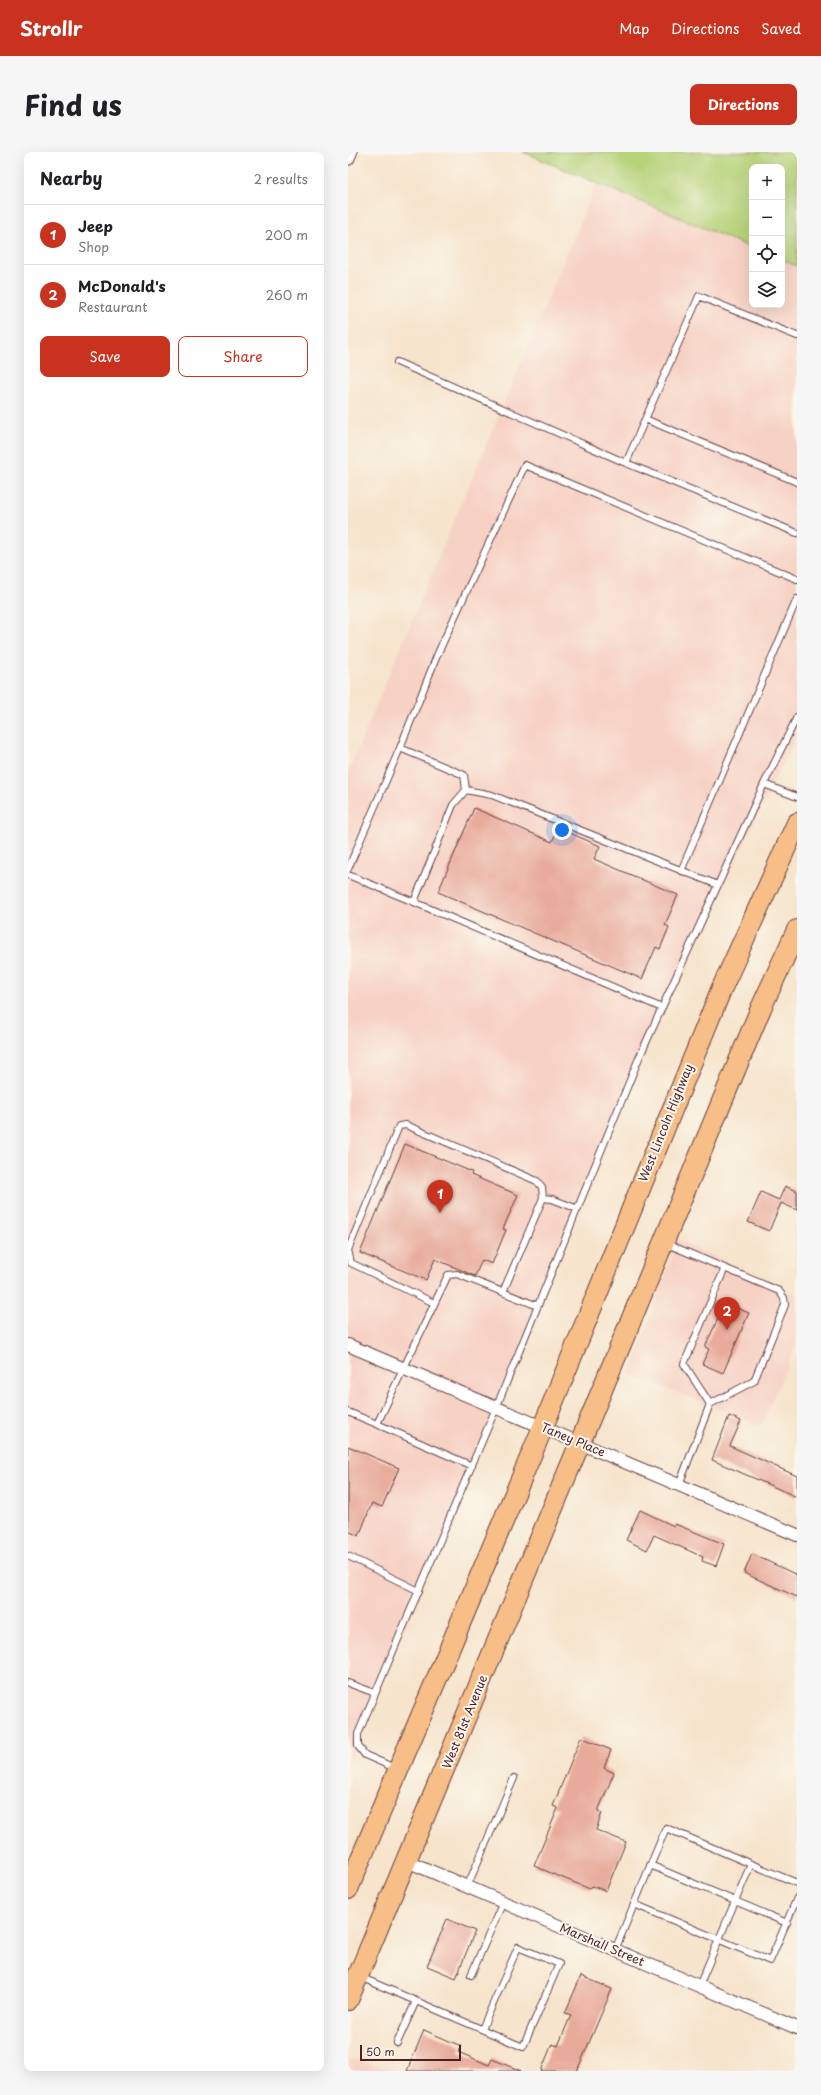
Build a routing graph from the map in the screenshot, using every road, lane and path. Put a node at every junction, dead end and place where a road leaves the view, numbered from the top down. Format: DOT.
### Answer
graph roads {
  1 [pos="351,152"];
  2 [pos="348,159"];
  3 [pos="797,336"];
  4 [pos="397,362"];
  5 [pos="645,419"];
  6 [pos="626,463"];
  7 [pos="797,482"];
  8 [pos="797,533"];
  9 [pos="797,579"];
  10 [pos="797,599"];
  11 [pos="797,717"];
  12 [pos="400,748"];
  13 [pos="764,784"];
  14 [pos="466,790"];
  15 [pos="797,797"];
  16 [pos="797,823"];
  17 [pos="348,869"];
  18 [pos="681,871"];
  19 [pos="348,875"];
  20 [pos="718,885"];
  21 [pos="414,902"];
  22 [pos="796,932"];
  23 [pos="662,1008"];
  24 [pos="543,1198"];
  25 [pos="578,1209"];
  26 [pos="663,1243"];
  27 [pos="724,1270"];
  28 [pos="503,1292"];
  29 [pos="434,1303"];
  30 [pos="538,1306"];
  31 [pos="348,1344"];
  32 [pos="403,1368"];
  33 [pos="710,1404"];
  34 [pos="496,1408"];
  35 [pos="348,1412"];
  36 [pos="377,1424"];
  37 [pos="543,1427"];
  38 [pos="580,1443"];
  39 [pos="472,1466"];
  40 [pos="679,1485"];
  41 [pos="797,1535"];
  42 [pos="348,1556"];
  43 [pos="418,1591"];
  44 [pos="348,1683"];
  45 [pos="375,1693"];
  46 [pos="399,1770"];
  47 [pos="514,1778"];
  48 [pos="407,1861"];
  49 [pos="751,1864"];
  50 [pos="650,1865"];
  51 [pos="797,1883"];
  52 [pos="468,1887"];
  53 [pos="348,1889"];
  54 [pos="797,1898"];
  55 [pos="735,1901"];
  56 [pos="503,1902"];
  57 [pos="634,1904"];
  58 [pos="787,1923"];
  59 [pos="719,1940"];
  60 [pos="615,1950"];
  61 [pos="471,1975"];
  62 [pos="358,1976"];
  63 [pos="699,1986"];
  64 [pos="348,2000"];
  65 [pos="416,2001"];
  66 [pos="797,2028"];
  67 [pos="482,2030"];
  68 [pos="397,2043"];
  1 -- 2 [label="street"];
  3 -- 5 [label="lane"];
  4 -- 6 [label="lane"];
  5 -- 6 [label="lane"];
  5 -- 7 [label="lane"];
  6 -- 8 [label="lane"];
  9 -- 12 [label="lane"];
  10 -- 18 [label="lane"];
  11 -- 13 [label="lane"];
  12 -- 14 [label="lane"];
  12 -- 17 [label="lane"];
  13 -- 15 [label="lane"];
  13 -- 20 [label="lane"];
  14 -- 18 [label="lane"];
  14 -- 21 [label="lane"];
  16 -- 37 [label="main road, West Lincoln Highway"];
  18 -- 20 [label="lane"];
  19 -- 21 [label="lane"];
  20 -- 23 [label="lane"];
  21 -- 23 [label="lane"];
  22 -- 26 [label="main road"];
  23 -- 25 [label="lane"];
  24 -- 25 [label="lane"];
  24 -- 28 [label="lane"];
  24 -- 29 [label="lane"];
  25 -- 30 [label="lane"];
  26 -- 27 [label="lane"];
  26 -- 38 [label="main road"];
  27 -- 33 [label="lane"];
  27 -- 33 [label="lane"];
  28 -- 29 [label="lane"];
  28 -- 30 [label="lane"];
  29 -- 32 [label="lane"];
  30 -- 34 [label="lane"];
  31 -- 32 [label="street, Taney Place"];
  32 -- 34 [label="street, Taney Place"];
  32 -- 36 [label="lane"];
  33 -- 40 [label="lane"];
  34 -- 37 [label="street, Taney Place"];
  34 -- 39 [label="lane"];
  35 -- 36 [label="lane"];
  36 -- 39 [label="lane"];
  37 -- 38 [label="street, Taney Place"];
  37 -- 46 [label="main road"];
  38 -- 40 [label="street, Taney Place"];
  38 -- 48 [label="main road, West 81st Avenue"];
  39 -- 43 [label="lane"];
  40 -- 41 [label="street, Taney Place"];
  42 -- 43 [label="lane"];
  43 -- 45 [label="lane"];
  44 -- 45 [label="lane"];
  45 -- 46 [label="lane"];
  46 -- 53 [label="main road"];
  47 -- 52 [label="lane"];
  48 -- 52 [label="street, Marshall Street"];
  48 -- 62 [label="main road, West 81st Avenue"];
  49 -- 50 [label="lane"];
  49 -- 51 [label="lane"];
  49 -- 55 [label="lane"];
  50 -- 55 [label="lane"];
  50 -- 57 [label="lane"];
  52 -- 56 [label="street, Marshall Street"];
  54 -- 58 [label="lane"];
  55 -- 58 [label="lane"];
  55 -- 59 [label="lane"];
  56 -- 60 [label="street, Marshall Street"];
  56 -- 61 [label="lane"];
  57 -- 59 [label="lane"];
  57 -- 60 [label="lane"];
  58 -- 59 [label="lane"];
  59 -- 63 [label="lane"];
  60 -- 63 [label="street, Marshall Street"];
  62 -- 64 [label="main road, West 81st Avenue"];
  62 -- 65 [label="lane"];
  63 -- 66 [label="street, Marshall Street"];
  65 -- 67 [label="lane"];
  65 -- 68 [label="lane"];
  67 -- 67 [label="lane"];
}
